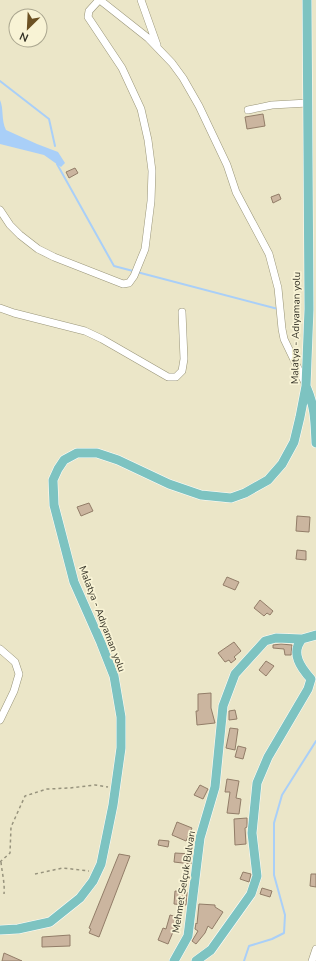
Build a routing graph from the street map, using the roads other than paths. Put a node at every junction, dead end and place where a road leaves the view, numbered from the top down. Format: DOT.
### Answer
graph roads {
  1 [pos="100,0"];
  2 [pos="141,0"];
  3 [pos="307,0"];
  4 [pos="157,48"];
  5 [pos="308,103"];
  6 [pos="248,110"];
  7 [pos="0,210"];
  8 [pos="0,308"];
  9 [pos="182,312"];
  10 [pos="306,386"];
  11 [pos="316,442"];
  12 [pos="316,635"];
  13 [pos="302,639"];
  14 [pos="0,649"];
  15 [pos="314,681"];
  16 [pos="0,720"];
  17 [pos="0,930"];
  18 [pos="316,949"];
  19 [pos="174,961"];
  20 [pos="196,961"];
  21 [pos="312,961"];
  1 -- 4 [label="street"];
  1 -- 7 [label="street"];
  2 -- 4 [label="street"];
  3 -- 5 [label="main road, Malatya - Adıyaman yolu"];
  4 -- 10 [label="street"];
  5 -- 6 [label="street"];
  5 -- 10 [label="main road, Malatya - Adıyaman yolu"];
  8 -- 9 [label="street"];
  10 -- 11 [label="main road"];
  10 -- 17 [label="main road, Malatya - Adıyaman yolu"];
  12 -- 13 [label="main road, Mehmet Selçuk Bulvarı"];
  13 -- 15 [label="main road"];
  13 -- 19 [label="main road, Mehmet Selçuk Bulvarı"];
  14 -- 16 [label="street"];
  15 -- 20 [label="main road"];
  18 -- 21 [label="street"];
}
